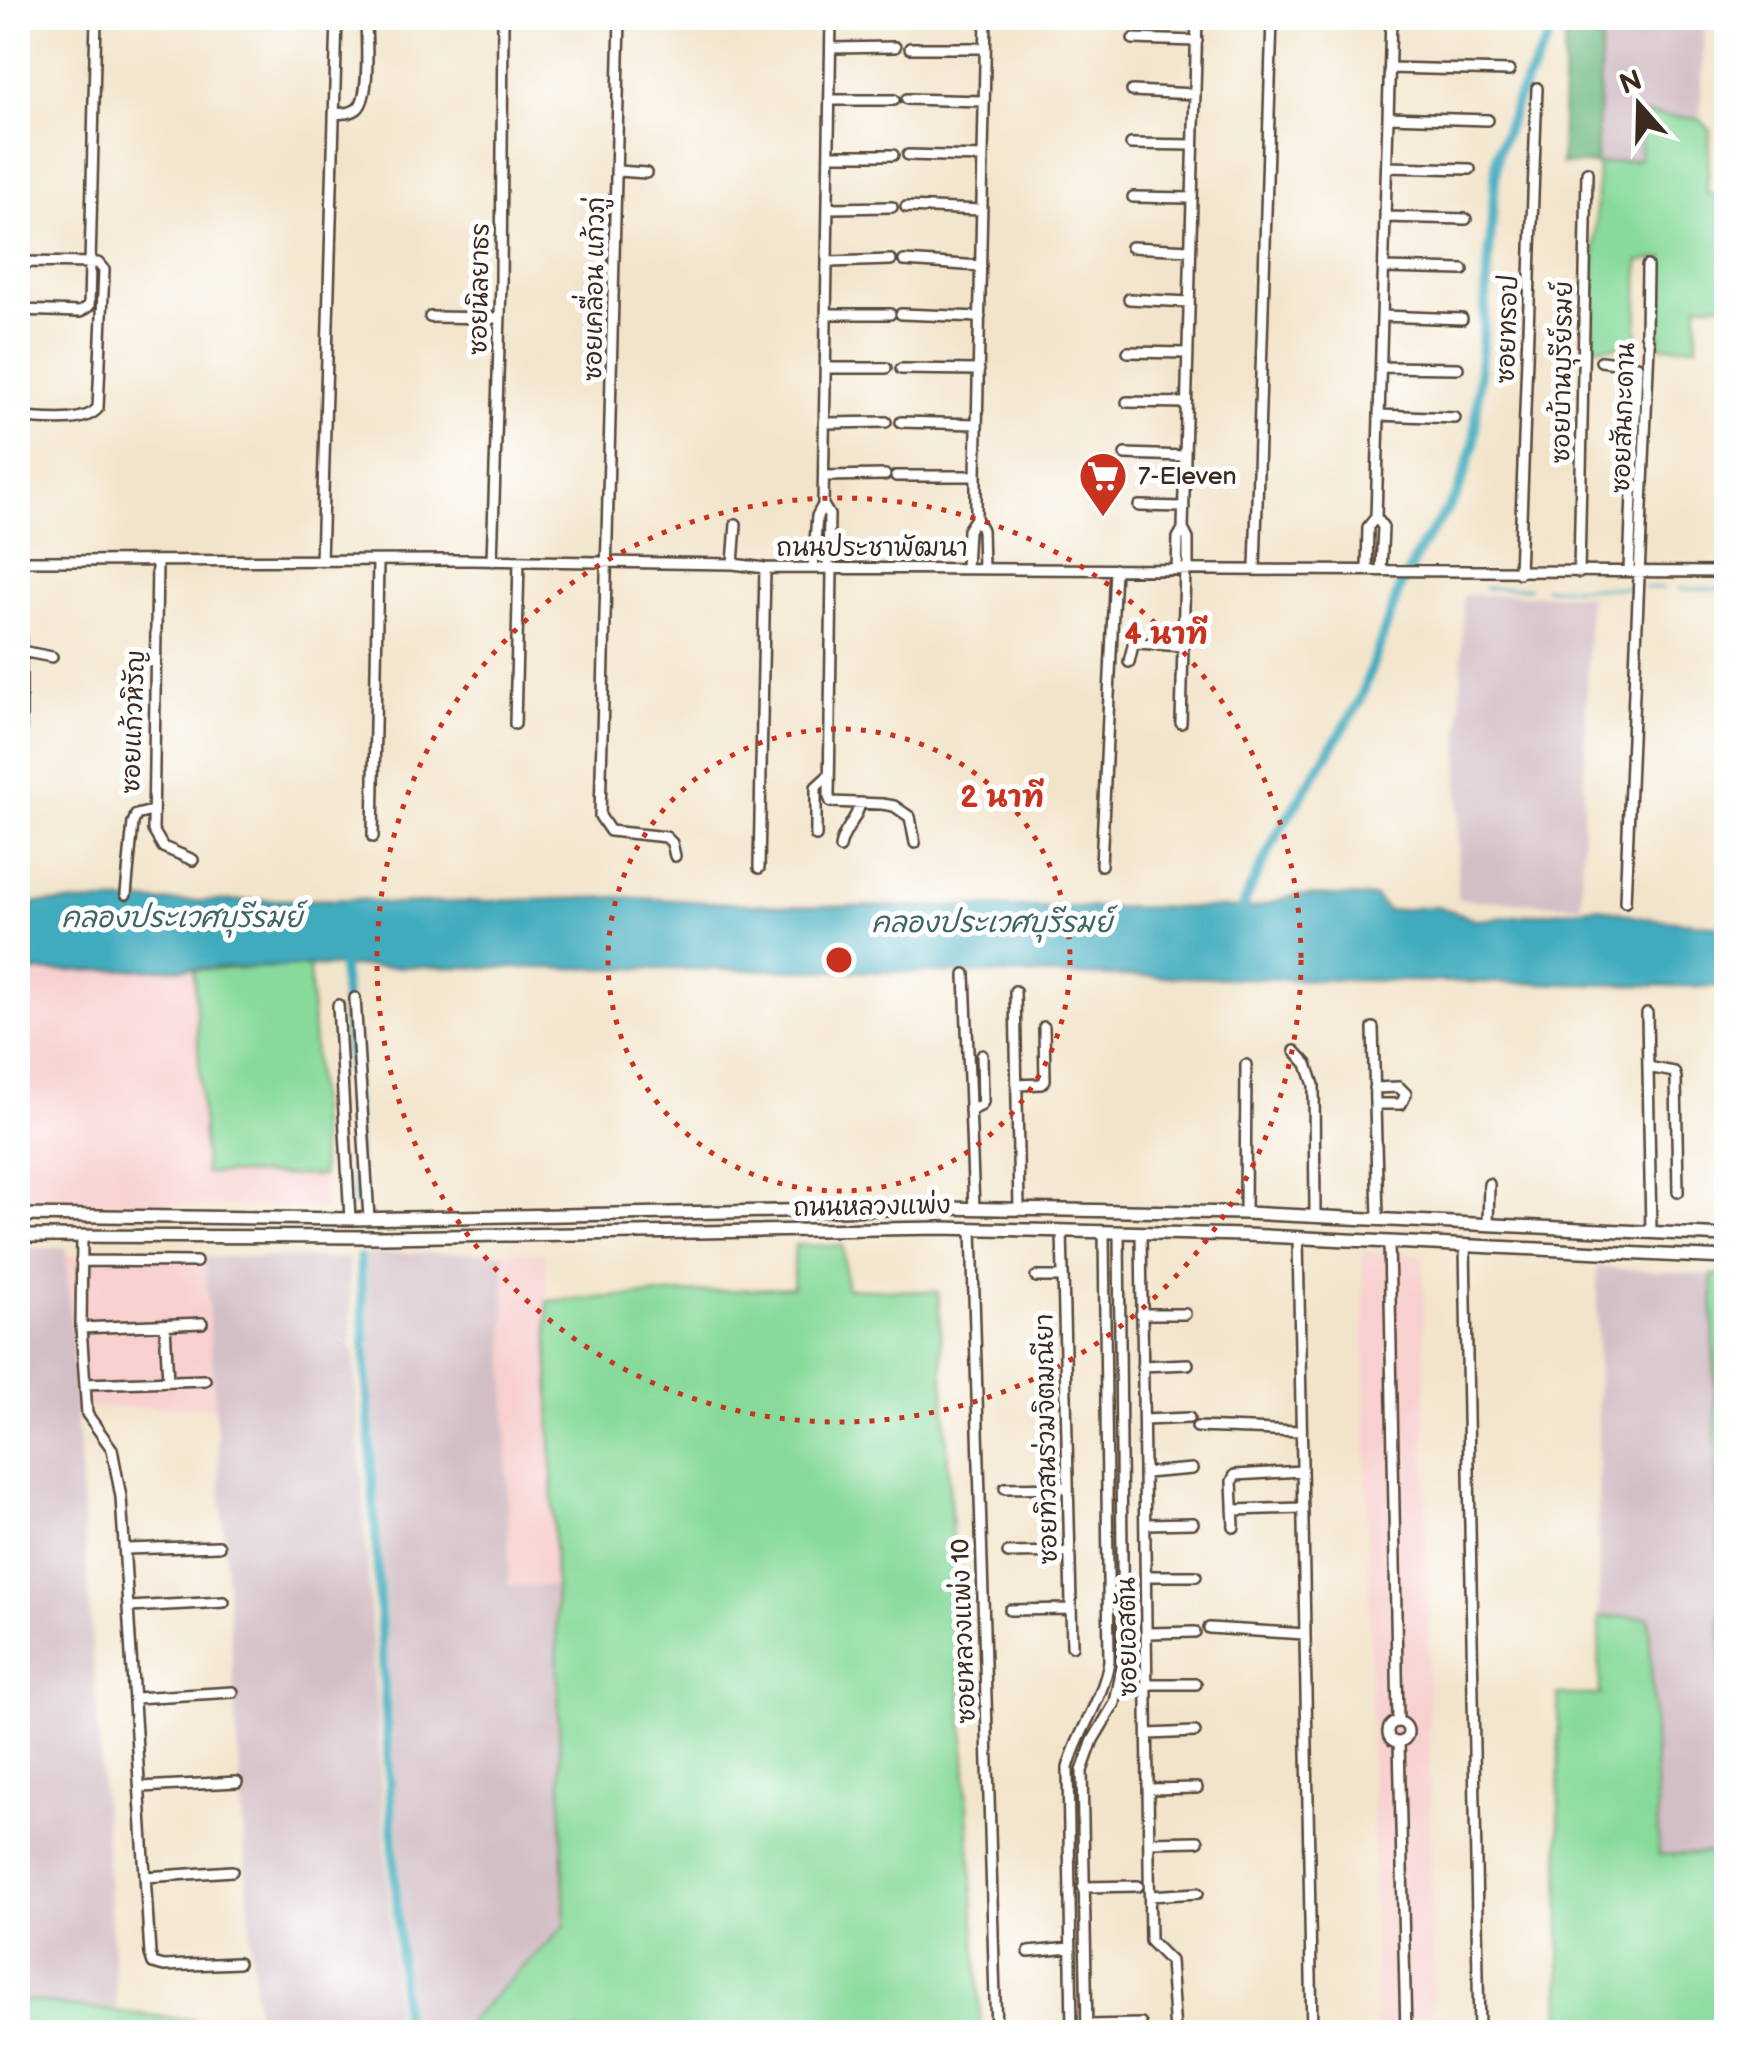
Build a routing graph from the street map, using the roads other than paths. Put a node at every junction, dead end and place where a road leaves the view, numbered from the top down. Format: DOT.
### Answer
graph roads {
  1 [pos="96,18"];
  2 [pos="337,18"];
  3 [pos="366,18"];
  4 [pos="503,18"];
  5 [pos="620,18"];
  6 [pos="832,18"];
  7 [pos="986,18"];
  8 [pos="1197,18"];
  9 [pos="1272,18"];
  10 [pos="1392,18"];
  11 [pos="1526,21"];
  12 [pos="1132,40"];
  13 [pos="1196,41"];
  14 [pos="895,47"];
  15 [pos="830,48"];
  16 [pos="910,48"];
  17 [pos="986,48"];
  18 [pos="1390,68"];
  19 [pos="1509,71"];
  20 [pos="1537,88"];
  21 [pos="1132,91"];
  22 [pos="1194,94"];
  23 [pos="907,99"];
  24 [pos="830,100"];
  25 [pos="894,100"];
  26 [pos="983,100"];
  27 [pos="334,114"];
  28 [pos="1388,118"];
  29 [pos="1488,120"];
  30 [pos="1132,144"];
  31 [pos="1193,145"];
  32 [pos="893,154"];
  33 [pos="908,154"];
  34 [pos="830,155"];
  35 [pos="983,157"];
  36 [pos="1387,166"];
  37 [pos="1470,170"];
  38 [pos="618,172"];
  39 [pos="646,172"];
  40 [pos="1587,172"];
  41 [pos="1133,197"];
  42 [pos="1191,198"];
  43 [pos="892,207"];
  44 [pos="906,207"];
  45 [pos="830,208"];
  46 [pos="982,210"];
  47 [pos="1386,217"];
  48 [pos="1466,220"];
  49 [pos="1131,248"];
  50 [pos="1190,250"];
  51 [pos="891,260"];
  52 [pos="904,261"];
  53 [pos="18,262"];
  54 [pos="829,262"];
  55 [pos="90,264"];
  56 [pos="981,266"];
  57 [pos="1647,266"];
  58 [pos="1384,268"];
  59 [pos="1463,270"];
  60 [pos="1129,299"];
  61 [pos="1189,302"];
  62 [pos="18,310"];
  63 [pos="827,314"];
  64 [pos="1382,316"];
  65 [pos="430,317"];
  66 [pos="500,318"];
  67 [pos="980,318"];
  68 [pos="1462,319"];
  69 [pos="1128,352"];
  70 [pos="1188,352"];
  71 [pos="1601,361"];
  72 [pos="1381,367"];
  73 [pos="828,368"];
  74 [pos="886,368"];
  75 [pos="902,368"];
  76 [pos="1458,368"];
  77 [pos="978,370"];
  78 [pos="1127,402"];
  79 [pos="1186,404"];
  80 [pos="1379,415"];
  81 [pos="18,418"];
  82 [pos="1455,418"];
  83 [pos="886,422"];
  84 [pos="900,422"];
  85 [pos="826,423"];
  86 [pos="978,424"];
  87 [pos="1126,454"];
  88 [pos="1185,456"];
  89 [pos="884,475"];
  90 [pos="825,476"];
  91 [pos="896,476"];
  92 [pos="976,476"];
  93 [pos="823,505"];
  94 [pos="1139,506"];
  95 [pos="1184,507"];
  96 [pos="1376,517"];
  97 [pos="976,518"];
  98 [pos="736,524"];
  99 [pos="492,560"];
  100 [pos="19,561"];
  101 [pos="321,561"];
  102 [pos="519,561"];
  103 [pos="156,562"];
  104 [pos="378,562"];
  105 [pos="609,562"];
  106 [pos="733,564"];
  107 [pos="766,568"];
  108 [pos="813,568"];
  109 [pos="830,568"];
  110 [pos="966,568"];
  111 [pos="983,568"];
  112 [pos="1183,568"];
  113 [pos="1255,568"];
  114 [pos="1115,569"];
  115 [pos="1368,570"];
  116 [pos="1381,570"];
  117 [pos="1634,571"];
  118 [pos="1579,572"];
  119 [pos="1726,572"];
  120 [pos="1519,573"];
  121 [pos="1184,646"];
  122 [pos="21,651"];
  123 [pos="52,657"];
  124 [pos="1129,662"];
  125 [pos="1181,723"];
  126 [pos="515,724"];
  127 [pos="20,738"];
  128 [pos="828,776"];
  129 [pos="860,803"];
  130 [pos="152,811"];
  131 [pos="372,836"];
  132 [pos="816,836"];
  133 [pos="914,844"];
  134 [pos="840,848"];
  135 [pos="675,856"];
  136 [pos="193,860"];
  137 [pos="1101,864"];
  138 [pos="759,868"];
  139 [pos="126,894"];
  140 [pos="1625,902"];
  141 [pos="965,974"];
  142 [pos="1015,991"];
  143 [pos="355,998"];
  144 [pos="338,1005"];
  145 [pos="1647,1013"];
  146 [pos="1044,1027"];
  147 [pos="1373,1028"];
  148 [pos="1295,1051"];
  149 [pos="982,1054"];
  150 [pos="1246,1065"];
  151 [pos="1648,1067"];
  152 [pos="1017,1086"];
  153 [pos="1374,1088"];
  154 [pos="1375,1104"];
  155 [pos="970,1110"];
  156 [pos="1489,1184"];
  157 [pos="1678,1192"];
  158 [pos="941,1208"];
  159 [pos="974,1209"];
  160 [pos="1019,1210"];
  161 [pos="1245,1213"];
  162 [pos="18,1215"];
  163 [pos="1316,1216"];
  164 [pos="368,1218"];
  165 [pos="350,1219"];
  166 [pos="1378,1220"];
  167 [pos="1488,1224"];
  168 [pos="941,1228"];
  169 [pos="972,1229"];
  170 [pos="1062,1231"];
  171 [pos="1651,1232"];
  172 [pos="1104,1233"];
  173 [pos="1119,1233"];
  174 [pos="1141,1233"];
  175 [pos="1245,1234"];
  176 [pos="18,1236"];
  177 [pos="82,1236"];
  178 [pos="1726,1236"];
  179 [pos="1298,1237"];
  180 [pos="1389,1242"];
  181 [pos="1465,1246"];
  182 [pos="1726,1258"];
  183 [pos="82,1261"];
  184 [pos="196,1262"];
  185 [pos="1036,1277"];
  186 [pos="1063,1277"];
  187 [pos="1105,1305"];
  188 [pos="1120,1305"];
  189 [pos="1141,1314"];
  190 [pos="1184,1314"];
  191 [pos="202,1323"];
  192 [pos="165,1324"];
  193 [pos="81,1328"];
  194 [pos="1188,1364"];
  195 [pos="1142,1366"];
  196 [pos="205,1380"];
  197 [pos="168,1381"];
  198 [pos="85,1384"];
  199 [pos="1144,1420"];
  200 [pos="1302,1431"];
  201 [pos="1192,1470"];
  202 [pos="1302,1471"];
  203 [pos="1145,1473"];
  204 [pos="1005,1488"];
  205 [pos="1068,1488"];
  206 [pos="1303,1508"];
  207 [pos="1233,1510"];
  208 [pos="1193,1523"];
  209 [pos="1146,1524"];
  210 [pos="1234,1527"];
  211 [pos="218,1546"];
  212 [pos="126,1550"];
  213 [pos="1068,1552"];
  214 [pos="1008,1553"];
  215 [pos="1147,1576"];
  216 [pos="1196,1576"];
  217 [pos="224,1602"];
  218 [pos="129,1607"];
  219 [pos="1071,1609"];
  220 [pos="1010,1610"];
  221 [pos="1209,1628"];
  222 [pos="1195,1632"];
  223 [pos="1148,1633"];
  224 [pos="1305,1634"];
  225 [pos="1072,1646"];
  226 [pos="1148,1684"];
  227 [pos="1196,1684"];
  228 [pos="233,1692"];
  229 [pos="135,1698"];
  230 [pos="1195,1732"];
  231 [pos="1149,1734"];
  232 [pos="237,1782"];
  233 [pos="140,1787"];
  234 [pos="1197,1788"];
  235 [pos="1149,1789"];
  236 [pos="1198,1841"];
  237 [pos="1150,1842"];
  238 [pos="232,1871"];
  239 [pos="146,1877"];
  240 [pos="1138,1886"];
  241 [pos="1083,1887"];
  242 [pos="1198,1893"];
  243 [pos="1150,1896"];
  244 [pos="1070,1948"];
  245 [pos="1029,1952"];
  246 [pos="238,1962"];
  247 [pos="1141,2024"];
  248 [pos="1087,2029"];
  249 [pos="996,2032"];
  250 [pos="1072,2032"];
  251 [pos="1175,2032"];
  252 [pos="1312,2032"];
  253 [pos="1406,2032"];
  254 [pos="1479,2032"];
  1 -- 55 [label="street"];
  2 -- 27 [label="street"];
  3 -- 27 [label="street"];
  4 -- 66 [label="street, ซอยนิลยาธร"];
  5 -- 38 [label="street, ซอยเคลื่อน แก้วภู่"];
  6 -- 15 [label="street"];
  7 -- 17 [label="street"];
  8 -- 13 [label="street"];
  9 -- 113 [label="street"];
  10 -- 11 [label="street"];
  10 -- 18 [label="street"];
  12 -- 13 [label="street"];
  13 -- 22 [label="street"];
  14 -- 15 [label="street"];
  15 -- 24 [label="street"];
  16 -- 17 [label="street"];
  17 -- 26 [label="street"];
  18 -- 19 [label="street"];
  18 -- 28 [label="street"];
  20 -- 120 [label="street, ซอยทรอป"];
  21 -- 22 [label="street"];
  22 -- 31 [label="street"];
  23 -- 26 [label="street"];
  24 -- 25 [label="street"];
  24 -- 34 [label="street"];
  26 -- 35 [label="street"];
  27 -- 101 [label="street"];
  28 -- 29 [label="street"];
  28 -- 36 [label="street"];
  30 -- 31 [label="street"];
  31 -- 42 [label="street"];
  32 -- 34 [label="street"];
  33 -- 35 [label="street"];
  34 -- 45 [label="street"];
  35 -- 46 [label="street"];
  36 -- 37 [label="street"];
  36 -- 47 [label="street"];
  38 -- 39 [label="street"];
  38 -- 105 [label="street, ซอยเคลื่อน แก้วภู่"];
  40 -- 118 [label="street, ซอยบ้านบุรีย์รมย์"];
  41 -- 42 [label="street"];
  42 -- 50 [label="street"];
  43 -- 45 [label="street"];
  44 -- 46 [label="street"];
  45 -- 54 [label="street"];
  46 -- 56 [label="street"];
  47 -- 48 [label="street"];
  47 -- 58 [label="street"];
  49 -- 50 [label="street"];
  50 -- 61 [label="street"];
  51 -- 54 [label="street"];
  52 -- 56 [label="street"];
  53 -- 55 [label="street"];
  54 -- 63 [label="street"];
  55 -- 62 [label="street"];
  55 -- 81 [label="street"];
  56 -- 67 [label="street"];
  57 -- 117 [label="street, ซอยสันกะดาน"];
  58 -- 59 [label="street"];
  58 -- 64 [label="street"];
  60 -- 61 [label="street"];
  61 -- 70 [label="street"];
  63 -- 67 [label="street"];
  63 -- 73 [label="street"];
  64 -- 68 [label="street"];
  64 -- 72 [label="street"];
  65 -- 66 [label="street"];
  66 -- 99 [label="street, ซอยนิลยาธร"];
  67 -- 77 [label="street"];
  69 -- 70 [label="street"];
  70 -- 79 [label="street"];
  71 -- 117 [label="street"];
  72 -- 76 [label="street"];
  72 -- 80 [label="street"];
  73 -- 74 [label="street"];
  73 -- 85 [label="street"];
  75 -- 77 [label="street"];
  77 -- 86 [label="street"];
  78 -- 79 [label="street"];
  79 -- 88 [label="street"];
  80 -- 82 [label="street"];
  80 -- 96 [label="street"];
  83 -- 85 [label="street"];
  84 -- 86 [label="street"];
  85 -- 90 [label="street"];
  86 -- 92 [label="street"];
  87 -- 88 [label="street"];
  88 -- 95 [label="street"];
  89 -- 90 [label="street"];
  90 -- 93 [label="street"];
  91 -- 92 [label="street"];
  92 -- 97 [label="street"];
  93 -- 108 [label="street"];
  93 -- 109 [label="street"];
  94 -- 95 [label="street"];
  95 -- 112 [label="street"];
  96 -- 115 [label="street"];
  96 -- 116 [label="street"];
  97 -- 110 [label="street"];
  97 -- 111 [label="street"];
  98 -- 106 [label="street"];
  99 -- 102 [label="street, ถนนประชาพัฒนา"];
  99 -- 104 [label="street, ถนนประชาพัฒนา"];
  100 -- 103 [label="street, ถนนประชาพัฒนา"];
  100 -- 122 [label="street"];
  101 -- 103 [label="street, ถนนประชาพัฒนา"];
  101 -- 104 [label="street, ถนนประชาพัฒนา"];
  102 -- 105 [label="street, ถนนประชาพัฒนา"];
  102 -- 126 [label="street"];
  103 -- 130 [label="street, ซอยแก้วหิรัญ"];
  104 -- 131 [label="street"];
  105 -- 106 [label="street, ถนนประชาพัฒนา"];
  105 -- 135 [label="street, ซอยเคลื่อน แก้วภู่"];
  106 -- 107 [label="street, ถนนประชาพัฒนา"];
  107 -- 108 [label="street, ถนนประชาพัฒนา"];
  107 -- 138 [label="street"];
  108 -- 109 [label="street, ถนนประชาพัฒนา"];
  109 -- 110 [label="street, ถนนประชาพัฒนา"];
  109 -- 128 [label="street"];
  110 -- 111 [label="street, ถนนประชาพัฒนา"];
  111 -- 114 [label="street, ถนนประชาพัฒนา"];
  112 -- 113 [label="street, ถนนประชาพัฒนา"];
  112 -- 114 [label="street, ถนนประชาพัฒนา"];
  112 -- 121 [label="street"];
  113 -- 115 [label="street, ถนนประชาพัฒนา"];
  114 -- 137 [label="street"];
  115 -- 116 [label="street, ถนนประชาพัฒนา"];
  116 -- 120 [label="street, ถนนประชาพัฒนา"];
  117 -- 118 [label="street, ถนนประชาพัฒนา"];
  117 -- 119 [label="street, ถนนประชาพัฒนา"];
  117 -- 140 [label="street"];
  118 -- 120 [label="street, ถนนประชาพัฒนา"];
  121 -- 124 [label="street"];
  121 -- 125 [label="street"];
  122 -- 123 [label="street"];
  122 -- 127 [label="street"];
  128 -- 129 [label="street"];
  128 -- 132 [label="street"];
  129 -- 133 [label="street"];
  129 -- 134 [label="street"];
  130 -- 136 [label="street, ซอยแก้วหิรัญ"];
  130 -- 139 [label="street"];
  141 -- 155 [label="street"];
  142 -- 152 [label="street"];
  143 -- 164 [label="street"];
  144 -- 165 [label="street"];
  145 -- 151 [label="street"];
  146 -- 152 [label="street"];
  147 -- 153 [label="street"];
  148 -- 163 [label="street"];
  149 -- 155 [label="street"];
  150 -- 161 [label="street"];
  151 -- 157 [label="street"];
  151 -- 171 [label="street"];
  152 -- 160 [label="street"];
  153 -- 154 [label="street"];
  153 -- 154 [label="street"];
  154 -- 166 [label="street"];
  155 -- 159 [label="street"];
  156 -- 167 [label="street"];
  158 -- 159 [label="main road, ถนนหลวงแพ่ง"];
  158 -- 164 [label="main road, ถนนหลวงแพ่ง"];
  158 -- 168 [label="main road"];
  159 -- 160 [label="main road, ถนนหลวงแพ่ง"];
  160 -- 161 [label="main road, ถนนหลวงแพ่ง"];
  161 -- 163 [label="main road, ถนนหลวงแพ่ง"];
  161 -- 175 [label="main road"];
  162 -- 165 [label="main road, ถนนหลวงแพ่ง"];
  163 -- 166 [label="main road, ถนนหลวงแพ่ง"];
  164 -- 165 [label="main road, ถนนหลวงแพ่ง"];
  166 -- 167 [label="main road, ถนนหลวงแพ่ง"];
  167 -- 171 [label="main road, ถนนหลวงแพ่ง"];
  168 -- 169 [label="main road, ถนนหลวงแพ่ง"];
  168 -- 177 [label="main road, ถนนหลวงแพ่ง"];
  169 -- 170 [label="main road, ถนนหลวงแพ่ง"];
  169 -- 249 [label="street, ซอยหลวงแพ่ง 10"];
  170 -- 172 [label="main road, ถนนหลวงแพ่ง"];
  170 -- 186 [label="street, ซอยทิวสนร่วมจิตมณียา"];
  171 -- 178 [label="main road, ถนนหลวงแพ่ง"];
  172 -- 173 [label="main road, ถนนหลวงแพ่ง"];
  172 -- 187 [label="street"];
  173 -- 174 [label="main road, ถนนหลวงแพ่ง"];
  173 -- 188 [label="street"];
  174 -- 175 [label="main road, ถนนหลวงแพ่ง"];
  174 -- 189 [label="street, ซอยเอสตัน"];
  175 -- 179 [label="main road, ถนนหลวงแพ่ง"];
  176 -- 177 [label="main road, ถนนหลวงแพ่ง"];
  177 -- 183 [label="street"];
  179 -- 180 [label="main road, ถนนหลวงแพ่ง"];
  179 -- 200 [label="street"];
  180 -- 181 [label="main road, ถนนหลวงแพ่ง"];
  180 -- 253 [label="street"];
  181 -- 182 [label="main road, ถนนหลวงแพ่ง"];
  181 -- 254 [label="street"];
  183 -- 184 [label="street"];
  183 -- 193 [label="street"];
  185 -- 186 [label="street"];
  186 -- 205 [label="street, ซอยทิวสนร่วมจิตมณียา"];
  187 -- 188 [label="street"];
  187 -- 244 [label="street"];
  188 -- 241 [label="street"];
  189 -- 190 [label="street"];
  189 -- 195 [label="street, ซอยเอสตัน"];
  191 -- 192 [label="street"];
  192 -- 193 [label="street"];
  192 -- 197 [label="street"];
  193 -- 198 [label="street"];
  194 -- 195 [label="street"];
  195 -- 199 [label="street, ซอยเอสตัน"];
  196 -- 197 [label="street"];
  197 -- 198 [label="street"];
  198 -- 212 [label="street"];
  199 -- 200 [label="street"];
  199 -- 203 [label="street, ซอยเอสตัน"];
  200 -- 202 [label="street"];
  201 -- 203 [label="street"];
  202 -- 206 [label="street"];
  202 -- 207 [label="street"];
  203 -- 209 [label="street, ซอยเอสตัน"];
  204 -- 205 [label="street"];
  205 -- 213 [label="street, ซอยทิวสนร่วมจิตมณียา"];
  206 -- 207 [label="street"];
  206 -- 224 [label="street"];
  207 -- 210 [label="street"];
  208 -- 209 [label="street"];
  209 -- 215 [label="street, ซอยเอสตัน"];
  211 -- 212 [label="street"];
  212 -- 218 [label="street"];
  213 -- 214 [label="street"];
  213 -- 219 [label="street, ซอยทิวสนร่วมจิตมณียา"];
  215 -- 216 [label="street"];
  215 -- 223 [label="street, ซอยเอสตัน"];
  217 -- 218 [label="street"];
  218 -- 229 [label="street"];
  219 -- 220 [label="street"];
  219 -- 225 [label="street, ซอยทิวสนร่วมจิตมณียา"];
  221 -- 224 [label="street"];
  222 -- 223 [label="street"];
  223 -- 226 [label="street, ซอยเอสตัน"];
  224 -- 252 [label="street"];
  226 -- 227 [label="street"];
  226 -- 231 [label="street, ซอยเอสตัน"];
  228 -- 229 [label="street"];
  229 -- 233 [label="street"];
  230 -- 231 [label="street"];
  231 -- 235 [label="street, ซอยเอสตัน"];
  232 -- 233 [label="street"];
  233 -- 239 [label="street"];
  234 -- 235 [label="street"];
  235 -- 237 [label="street, ซอยเอสตัน"];
  236 -- 237 [label="street"];
  237 -- 243 [label="street, ซอยเอสตัน"];
  238 -- 239 [label="street"];
  239 -- 246 [label="street"];
  240 -- 241 [label="street"];
  241 -- 248 [label="street"];
  242 -- 243 [label="street"];
  243 -- 251 [label="street, ซอยเอสตัน"];
  244 -- 245 [label="street"];
  244 -- 250 [label="street"];
  247 -- 248 [label="street"];
}
